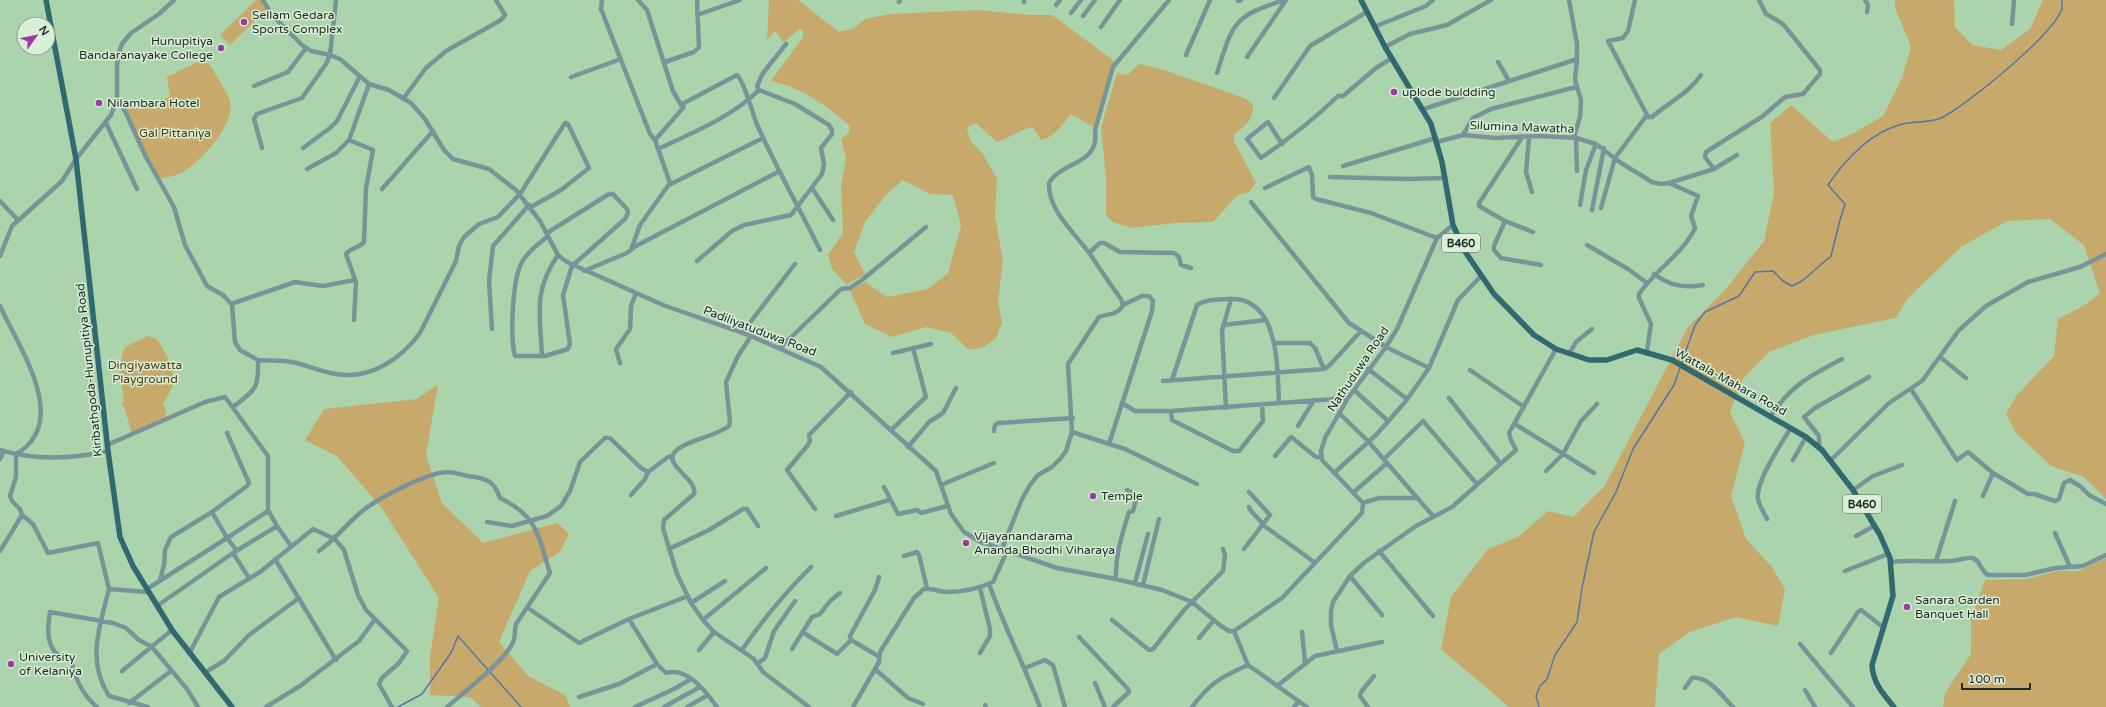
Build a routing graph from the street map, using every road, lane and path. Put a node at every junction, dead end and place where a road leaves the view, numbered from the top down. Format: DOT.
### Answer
graph roads {
  1 [pos="46,0"];
  2 [pos="174,0"];
  3 [pos="263,0"];
  4 [pos="336,0"];
  5 [pos="496,0"];
  6 [pos="602,0"];
  7 [pos="638,0"];
  8 [pos="697,0"];
  9 [pos="740,0"];
  10 [pos="1060,0"];
  11 [pos="1081,0"];
  12 [pos="1095,0"];
  13 [pos="1120,0"];
  14 [pos="1169,0"];
  15 [pos="1210,0"];
  16 [pos="1285,0"];
  17 [pos="1361,0"];
  18 [pos="1434,0"];
  19 [pos="1491,0"];
  20 [pos="1569,0"];
  21 [pos="1635,0"];
  22 [pos="1759,0"];
  23 [pos="1865,0"];
  24 [pos="2014,0"];
  25 [pos="1056,5"];
  26 [pos="1367,12"];
  27 [pos="1867,12"];
  28 [pos="1071,13"];
  29 [pos="697,15"];
  30 [pos="1083,16"];
  31 [pos="2012,24"];
  32 [pos="1101,27"];
  33 [pos="1374,27"];
  34 [pos="786,44"];
  35 [pos="1385,47"];
  36 [pos="306,48"];
  37 [pos="330,55"];
  38 [pos="1186,55"];
  39 [pos="1247,57"];
  40 [pos="1392,58"];
  41 [pos="621,59"];
  42 [pos="1577,59"];
  43 [pos="665,62"];
  44 [pos="1498,62"];
  45 [pos="1217,73"];
  46 [pos="1701,75"];
  47 [pos="360,76"];
  48 [pos="571,77"];
  49 [pos="1509,82"];
  50 [pos="369,84"];
  51 [pos="254,86"];
  52 [pos="1576,87"];
  53 [pos="759,90"];
  54 [pos="1274,98"];
  55 [pos="403,99"];
  56 [pos="117,100"];
  57 [pos="748,101"];
  58 [pos="683,108"];
  59 [pos="1424,109"];
  60 [pos="1646,117"];
  61 [pos="106,123"];
  62 [pos="433,131"];
  63 [pos="1463,135"];
  64 [pos="763,138"];
  65 [pos="1529,138"];
  66 [pos="1575,138"];
  67 [pos="1521,139"];
  68 [pos="349,140"];
  69 [pos="655,140"];
  70 [pos="1437,140"];
  71 [pos="1282,144"];
  72 [pos="1596,144"];
  73 [pos="262,148"];
  74 [pos="303,148"];
  75 [pos="1604,148"];
  76 [pos="658,149"];
  77 [pos="1737,155"];
  78 [pos="1615,158"];
  79 [pos="76,159"];
  80 [pos="1343,166"];
  81 [pos="307,169"];
  82 [pos="1714,169"];
  83 [pos="1578,171"];
  84 [pos="778,172"];
  85 [pos="1330,177"];
  86 [pos="1445,178"];
  87 [pos="1669,183"];
  88 [pos="669,185"];
  89 [pos="812,188"];
  90 [pos="1266,188"];
  91 [pos="137,189"];
  92 [pos="382,190"];
  93 [pos="1532,192"];
  94 [pos="520,194"];
  95 [pos="0,201"];
  96 [pos="1251,202"];
  97 [pos="1580,205"];
  98 [pos="530,206"];
  99 [pos="798,206"];
  100 [pos="1601,208"];
  101 [pos="1592,210"];
  102 [pos="18,220"];
  103 [pos="833,220"];
  104 [pos="1506,221"];
  105 [pos="1453,226"];
  106 [pos="926,227"];
  107 [pos="1533,232"];
  108 [pos="548,235"];
  109 [pos="1437,238"];
  110 [pos="1587,245"];
  111 [pos="631,250"];
  112 [pos="820,250"];
  113 [pos="1089,253"];
  114 [pos="2106,254"];
  115 [pos="558,255"];
  116 [pos="0,256"];
  117 [pos="697,261"];
  118 [pos="795,264"];
  119 [pos="572,266"];
  120 [pos="1540,266"];
  121 [pos="1191,268"];
  122 [pos="584,271"];
  123 [pos="1654,274"];
  124 [pos="1481,276"];
  125 [pos="355,280"];
  126 [pos="1647,283"];
  127 [pos="1703,284"];
  128 [pos="636,293"];
  129 [pos="1231,298"];
  130 [pos="231,304"];
  131 [pos="1123,305"];
  132 [pos="0,306"];
  133 [pos="354,320"];
  134 [pos="1266,320"];
  135 [pos="1223,325"];
  136 [pos="492,329"];
  137 [pos="1592,329"];
  138 [pos="1360,332"];
  139 [pos="742,333"];
  140 [pos="751,336"];
  141 [pos="1275,343"];
  142 [pos="931,344"];
  143 [pos="780,348"];
  144 [pos="913,348"];
  145 [pos="1386,348"];
  146 [pos="1556,349"];
  147 [pos="1647,351"];
  148 [pos="893,352"];
  149 [pos="1569,354"];
  150 [pos="542,356"];
  151 [pos="1940,357"];
  152 [pos="1842,359"];
  153 [pos="258,360"];
  154 [pos="620,363"];
  155 [pos="1324,368"];
  156 [pos="1429,368"];
  157 [pos="1368,369"];
  158 [pos="1470,370"];
  159 [pos="1278,372"];
  160 [pos="1224,376"];
  161 [pos="1869,377"];
  162 [pos="1966,378"];
  163 [pos="1172,380"];
  164 [pos="1163,381"];
  165 [pos="956,388"];
  166 [pos="1911,389"];
  167 [pos="1354,390"];
  168 [pos="851,392"];
  169 [pos="1348,398"];
  170 [pos="1407,398"];
  171 [pos="1449,398"];
  172 [pos="1314,400"];
  173 [pos="1279,403"];
  174 [pos="1122,404"];
  175 [pos="1262,404"];
  176 [pos="1597,404"];
  177 [pos="232,407"];
  178 [pos="1524,407"];
  179 [pos="1226,408"];
  180 [pos="1171,411"];
  181 [pos="1339,413"];
  182 [pos="1770,417"];
  183 [pos="1072,418"];
  184 [pos="1388,421"];
  185 [pos="1515,424"];
  186 [pos="1298,426"];
  187 [pos="1791,428"];
  188 [pos="891,430"];
  189 [pos="994,431"];
  190 [pos="1072,432"];
  191 [pos="227,433"];
  192 [pos="1806,437"];
  193 [pos="1368,441"];
  194 [pos="1108,444"];
  195 [pos="908,446"];
  196 [pos="107,448"];
  197 [pos="1818,448"];
  198 [pos="2,450"];
  199 [pos="16,454"];
  200 [pos="1563,454"];
  201 [pos="673,456"];
  202 [pos="1275,456"];
  203 [pos="1321,457"];
  204 [pos="0,459"];
  205 [pos="1793,460"];
  206 [pos="1831,460"];
  207 [pos="1386,461"];
  208 [pos="994,463"];
  209 [pos="1500,463"];
  210 [pos="1902,465"];
  211 [pos="648,472"];
  212 [pos="1334,472"];
  213 [pos="1546,472"];
  214 [pos="1594,473"];
  215 [pos="1993,473"];
  216 [pos="1476,483"];
  217 [pos="1197,484"];
  218 [pos="941,485"];
  219 [pos="884,487"];
  220 [pos="1127,490"];
  221 [pos="1854,490"];
  222 [pos="1249,492"];
  223 [pos="1354,492"];
  224 [pos="631,495"];
  225 [pos="1983,496"];
  226 [pos="1418,498"];
  227 [pos="890,500"];
  228 [pos="1955,501"];
  229 [pos="1363,503"];
  230 [pos="2106,504"];
  231 [pos="947,506"];
  232 [pos="1249,507"];
  233 [pos="815,509"];
  234 [pos="268,511"];
  235 [pos="212,512"];
  236 [pos="22,515"];
  237 [pos="836,516"];
  238 [pos="1433,516"];
  239 [pos="1159,519"];
  240 [pos="1767,519"];
  241 [pos="532,521"];
  242 [pos="487,522"];
  243 [pos="1263,525"];
  244 [pos="277,526"];
  245 [pos="758,526"];
  246 [pos="1874,526"];
  247 [pos="2055,533"];
  248 [pos="1148,534"];
  249 [pos="1856,536"];
  250 [pos="227,538"];
  251 [pos="336,539"];
  252 [pos="291,546"];
  253 [pos="669,549"];
  254 [pos="1223,549"];
  255 [pos="1244,549"];
  256 [pos="1005,550"];
  257 [pos="0,551"];
  258 [pos="235,552"];
  259 [pos="319,552"];
  260 [pos="1379,552"];
  261 [pos="1888,554"];
  262 [pos="2106,555"];
  263 [pos="904,556"];
  264 [pos="275,559"];
  265 [pos="1936,561"];
  266 [pos="1314,562"];
  267 [pos="1891,562"];
  268 [pos="811,567"];
  269 [pos="766,568"];
  270 [pos="2070,568"];
  271 [pos="1845,571"];
  272 [pos="1350,576"];
  273 [pos="879,577"];
  274 [pos="249,578"];
  275 [pos="1116,579"];
  276 [pos="160,580"];
  277 [pos="725,581"];
  278 [pos="1135,583"];
  279 [pos="989,584"];
  280 [pos="1143,585"];
  281 [pos="928,588"];
  282 [pos="980,588"];
  283 [pos="109,589"];
  284 [pos="147,591"];
  285 [pos="840,593"];
  286 [pos="688,596"];
  287 [pos="299,598"];
  288 [pos="795,601"];
  289 [pos="1192,602"];
  290 [pos="691,603"];
  291 [pos="157,606"];
  292 [pos="528,608"];
  293 [pos="1382,615"];
  294 [pos="1433,616"];
  295 [pos="375,619"];
  296 [pos="629,619"];
  297 [pos="703,620"];
  298 [pos="1112,620"];
  299 [pos="1214,620"];
  300 [pos="101,621"];
  301 [pos="1884,628"];
  302 [pos="172,630"];
  303 [pos="1234,631"];
  304 [pos="714,632"];
  305 [pos="804,632"];
  306 [pos="1302,632"];
  307 [pos="1079,637"];
  308 [pos="1199,638"];
  309 [pos="851,640"];
  310 [pos="1382,642"];
  311 [pos="1800,644"];
  312 [pos="152,647"];
  313 [pos="792,649"];
  314 [pos="699,650"];
  315 [pos="742,650"];
  316 [pos="1337,650"];
  317 [pos="190,652"];
  318 [pos="980,653"];
  319 [pos="1831,653"];
  320 [pos="878,656"];
  321 [pos="336,660"];
  322 [pos="1306,662"];
  323 [pos="657,664"];
  324 [pos="757,664"];
  325 [pos="1248,665"];
  326 [pos="1025,668"];
  327 [pos="875,669"];
  328 [pos="122,671"];
  329 [pos="171,671"];
  330 [pos="206,672"];
  331 [pos="1374,676"];
  332 [pos="691,679"];
  333 [pos="1095,683"];
  334 [pos="1277,686"];
  335 [pos="700,687"];
  336 [pos="1685,688"];
  337 [pos="1805,690"];
  338 [pos="708,695"];
  339 [pos="579,697"];
  340 [pos="1299,701"];
  341 [pos="129,703"];
  342 [pos="923,704"];
  343 [pos="715,706"];
  344 [pos="97,707"];
  345 [pos="148,707"];
  346 [pos="198,707"];
  347 [pos="232,707"];
  348 [pos="266,707"];
  349 [pos="392,707"];
  350 [pos="447,707"];
  351 [pos="635,707"];
  352 [pos="664,707"];
  353 [pos="687,707"];
  354 [pos="809,707"];
  355 [pos="853,707"];
  356 [pos="1040,707"];
  357 [pos="1065,707"];
  358 [pos="1105,707"];
  359 [pos="1113,707"];
  360 [pos="1192,707"];
  361 [pos="1294,707"];
  362 [pos="1307,707"];
  363 [pos="1368,707"];
  364 [pos="1733,707"];
  365 [pos="1815,707"];
  366 [pos="1853,707"];
  367 [pos="1894,707"];
  1 -- 79 [label="main road, Kiribathgoda-Hunupitiya Road"];
  2 -- 56 [label="street"];
  3 -- 36 [label="street, Padiliyatuduwa Road"];
  4 -- 37 [label="street"];
  5 -- 55 [label="street"];
  6 -- 41 [label="street"];
  7 -- 43 [label="street"];
  8 -- 29 [label="street"];
  9 -- 29 [label="street"];
  10 -- 25 [label="street"];
  11 -- 28 [label="street"];
  12 -- 30 [label="street"];
  13 -- 32 [label="street"];
  14 -- 113 [label="street"];
  15 -- 38 [label="street"];
  16 -- 39 [label="street"];
  16 -- 45 [label="street"];
  17 -- 26 [label="main road, Wattala-Mahara Road / B460"];
  18 -- 33 [label="street"];
  19 -- 35 [label="street"];
  20 -- 42 [label="street"];
  21 -- 60 [label="street"];
  22 -- 82 [label="street"];
  23 -- 27 [label="street"];
  24 -- 31 [label="street"];
  26 -- 33 [label="main road, Wattala-Mahara Road / B460"];
  26 -- 54 [label="street"];
  29 -- 43 [label="street"];
  33 -- 35 [label="main road, Wattala-Mahara Road / B460"];
  34 -- 53 [label="street"];
  35 -- 40 [label="main road, Wattala-Mahara Road / B460"];
  36 -- 37 [label="street, Padiliyatuduwa Road"];
  36 -- 51 [label="street"];
  37 -- 47 [label="street, Padiliyatuduwa Road"];
  37 -- 73 [label="street"];
  40 -- 59 [label="main road, Wattala-Mahara Road / B460"];
  40 -- 71 [label="street"];
  41 -- 48 [label="street"];
  41 -- 69 [label="street"];
  42 -- 49 [label="street"];
  42 -- 52 [label="street"];
  43 -- 58 [label="street"];
  44 -- 49 [label="street"];
  46 -- 60 [label="street"];
  47 -- 50 [label="street, Padiliyatuduwa Road"];
  47 -- 74 [label="street"];
  49 -- 59 [label="street"];
  50 -- 55 [label="street, Padiliyatuduwa Road"];
  50 -- 68 [label="street"];
  52 -- 63 [label="street"];
  52 -- 66 [label="street"];
  53 -- 57 [label="street"];
  53 -- 89 [label="street"];
  55 -- 62 [label="street, Padiliyatuduwa Road"];
  56 -- 61 [label="street"];
  56 -- 130 [label="street"];
  57 -- 58 [label="street"];
  57 -- 64 [label="street"];
  57 -- 76 [label="street"];
  58 -- 69 [label="street"];
  59 -- 70 [label="main road, Wattala-Mahara Road / B460"];
  60 -- 78 [label="street"];
  61 -- 79 [label="street"];
  61 -- 91 [label="street"];
  62 -- 92 [label="street"];
  62 -- 94 [label="street, Padiliyatuduwa Road"];
  63 -- 67 [label="street, Silumina Mawatha"];
  63 -- 70 [label="street, Silumina Mawatha"];
  64 -- 84 [label="street"];
  64 -- 88 [label="street"];
  65 -- 66 [label="street, Silumina Mawatha"];
  65 -- 67 [label="street, Silumina Mawatha"];
  65 -- 93 [label="street"];
  66 -- 72 [label="street, Silumina Mawatha"];
  66 -- 83 [label="street"];
  67 -- 104 [label="street"];
  68 -- 81 [label="street"];
  68 -- 125 [label="street"];
  69 -- 76 [label="street"];
  70 -- 80 [label="street, Silumina Mawatha"];
  70 -- 86 [label="main road, Wattala-Mahara Road / B460"];
  71 -- 71 [label="street"];
  72 -- 75 [label="street, Silumina Mawatha"];
  72 -- 97 [label="street"];
  75 -- 78 [label="street, Silumina Mawatha"];
  75 -- 101 [label="street"];
  76 -- 88 [label="street"];
  77 -- 82 [label="street"];
  78 -- 87 [label="street, Silumina Mawatha"];
  78 -- 100 [label="street"];
  79 -- 102 [label="street"];
  79 -- 196 [label="main road, Kiribathgoda-Hunupitiya Road"];
  82 -- 87 [label="street"];
  84 -- 99 [label="street"];
  84 -- 111 [label="street"];
  85 -- 86 [label="street"];
  86 -- 105 [label="main road, Wattala-Mahara Road / B460"];
  87 -- 123 [label="street, Silumina Mawatha"];
  88 -- 111 [label="street"];
  89 -- 99 [label="street"];
  89 -- 103 [label="street"];
  90 -- 109 [label="street"];
  94 -- 98 [label="street, Padiliyatuduwa Road"];
  94 -- 98 [label="street"];
  94 -- 153 [label="street"];
  95 -- 102 [label="street"];
  96 -- 138 [label="street"];
  98 -- 108 [label="street, Padiliyatuduwa Road"];
  98 -- 136 [label="street"];
  99 -- 112 [label="street"];
  99 -- 117 [label="street"];
  102 -- 116 [label="street"];
  104 -- 107 [label="street"];
  104 -- 120 [label="street"];
  105 -- 109 [label="street, Nathuduwa Road"];
  105 -- 124 [label="main road, Wattala-Mahara Road / B460"];
  106 -- 143 [label="street"];
  108 -- 115 [label="street, Padiliyatuduwa Road"];
  108 -- 119 [label="street"];
  108 -- 150 [label="street"];
  109 -- 145 [label="street, Nathuduwa Road"];
  110 -- 126 [label="street"];
  111 -- 122 [label="street"];
  113 -- 121 [label="street"];
  113 -- 131 [label="street"];
  114 -- 151 [label="street"];
  115 -- 119 [label="street, Padiliyatuduwa Road"];
  115 -- 150 [label="street"];
  118 -- 139 [label="street"];
  119 -- 122 [label="street, Padiliyatuduwa Road"];
  119 -- 150 [label="street"];
  122 -- 128 [label="street, Padiliyatuduwa Road"];
  123 -- 126 [label="street, Silumina Mawatha"];
  123 -- 127 [label="street"];
  124 -- 146 [label="main road, Wattala-Mahara Road / B460"];
  124 -- 156 [label="street"];
  125 -- 130 [label="street"];
  125 -- 133 [label="street"];
  126 -- 147 [label="street, Silumina Mawatha"];
  128 -- 139 [label="street, Padiliyatuduwa Road"];
  128 -- 154 [label="street"];
  129 -- 134 [label="street"];
  129 -- 135 [label="street"];
  129 -- 163 [label="street"];
  130 -- 153 [label="street"];
  131 -- 174 [label="street"];
  131 -- 183 [label="street"];
  132 -- 199 [label="street"];
  134 -- 135 [label="street"];
  134 -- 141 [label="street"];
  135 -- 160 [label="street"];
  137 -- 149 [label="street"];
  138 -- 145 [label="street"];
  138 -- 155 [label="street"];
  139 -- 140 [label="street, Padiliyatuduwa Road"];
  140 -- 143 [label="street, Padiliyatuduwa Road"];
  140 -- 201 [label="street"];
  141 -- 155 [label="street"];
  141 -- 159 [label="street"];
  142 -- 144 [label="street"];
  143 -- 168 [label="street, Padiliyatuduwa Road"];
  144 -- 148 [label="street"];
  144 -- 188 [label="street"];
  145 -- 156 [label="street"];
  145 -- 157 [label="street, Nathuduwa Road"];
  146 -- 149 [label="main road, Wattala-Mahara Road / B460"];
  146 -- 178 [label="street"];
  147 -- 149 [label="main road, Wattala-Mahara Road / B460"];
  147 -- 182 [label="main road, Wattala-Mahara Road / B460"];
  151 -- 162 [label="street"];
  151 -- 166 [label="street"];
  152 -- 182 [label="street"];
  153 -- 177 [label="street"];
  155 -- 159 [label="street"];
  156 -- 170 [label="street"];
  157 -- 167 [label="street, Nathuduwa Road"];
  157 -- 170 [label="street"];
  158 -- 178 [label="street"];
  159 -- 160 [label="street"];
  159 -- 173 [label="street"];
  160 -- 163 [label="street"];
  160 -- 179 [label="street"];
  161 -- 197 [label="street"];
  163 -- 164 [label="street"];
  165 -- 195 [label="street"];
  166 -- 206 [label="street"];
  166 -- 215 [label="street"];
  167 -- 169 [label="street, Nathuduwa Road"];
  167 -- 184 [label="street"];
  168 -- 188 [label="street, Padiliyatuduwa Road"];
  168 -- 233 [label="street"];
  169 -- 172 [label="street"];
  169 -- 181 [label="street, Nathuduwa Road"];
  170 -- 184 [label="street"];
  171 -- 209 [label="street"];
  172 -- 173 [label="street"];
  172 -- 186 [label="street"];
  173 -- 175 [label="street"];
  174 -- 180 [label="street"];
  174 -- 194 [label="street"];
  175 -- 179 [label="street"];
  175 -- 180 [label="street"];
  176 -- 200 [label="street"];
  177 -- 196 [label="street"];
  177 -- 234 [label="street"];
  178 -- 185 [label="street"];
  179 -- 180 [label="street"];
  181 -- 193 [label="street"];
  181 -- 203 [label="street, Nathuduwa Road"];
  182 -- 187 [label="main road, Wattala-Mahara Road / B460"];
  183 -- 189 [label="street"];
  183 -- 190 [label="street"];
  184 -- 193 [label="street"];
  185 -- 200 [label="street"];
  185 -- 209 [label="street"];
  187 -- 192 [label="main road, Wattala-Mahara Road / B460"];
  187 -- 240 [label="street"];
  188 -- 195 [label="street, Padiliyatuduwa Road"];
  190 -- 194 [label="street"];
  190 -- 256 [label="street"];
  191 -- 235 [label="street"];
  192 -- 197 [label="main road, Wattala-Mahara Road / B460"];
  192 -- 205 [label="street"];
  193 -- 207 [label="street"];
  193 -- 212 [label="street"];
  194 -- 217 [label="street"];
  195 -- 218 [label="street, Padiliyatuduwa Road"];
  196 -- 199 [label="street"];
  196 -- 284 [label="main road, Kiribathgoda-Hunupitiya Road"];
  197 -- 206 [label="main road, Wattala-Mahara Road / B460"];
  198 -- 199 [label="street"];
  198 -- 204 [label="street"];
  199 -- 236 [label="street"];
  200 -- 213 [label="street"];
  200 -- 214 [label="street"];
  201 -- 211 [label="street"];
  201 -- 253 [label="street"];
  202 -- 203 [label="street"];
  203 -- 212 [label="street"];
  206 -- 221 [label="main road, Wattala-Mahara Road / B460"];
  207 -- 216 [label="street"];
  207 -- 223 [label="street"];
  207 -- 226 [label="street"];
  208 -- 218 [label="street"];
  209 -- 216 [label="street"];
  210 -- 221 [label="street"];
  211 -- 224 [label="street"];
  211 -- 241 [label="street"];
  212 -- 223 [label="street"];
  215 -- 225 [label="street"];
  215 -- 230 [label="street"];
  216 -- 238 [label="street"];
  218 -- 231 [label="street, Padiliyatuduwa Road"];
  219 -- 227 [label="street"];
  220 -- 275 [label="street"];
  221 -- 246 [label="main road, Wattala-Mahara Road / B460"];
  222 -- 243 [label="street"];
  223 -- 229 [label="street"];
  226 -- 229 [label="street"];
  226 -- 238 [label="street"];
  227 -- 231 [label="street"];
  227 -- 237 [label="street"];
  228 -- 265 [label="street"];
  229 -- 266 [label="street"];
  231 -- 256 [label="street, Padiliyatuduwa Road"];
  232 -- 243 [label="street"];
  234 -- 244 [label="street"];
  234 -- 250 [label="street"];
  235 -- 250 [label="street"];
  235 -- 276 [label="street"];
  236 -- 257 [label="street"];
  236 -- 283 [label="street"];
  238 -- 260 [label="street"];
  239 -- 280 [label="street"];
  241 -- 242 [label="street"];
  241 -- 251 [label="street"];
  241 -- 292 [label="street"];
  243 -- 255 [label="street"];
  243 -- 266 [label="street"];
  244 -- 252 [label="street"];
  244 -- 258 [label="street"];
  245 -- 253 [label="street"];
  246 -- 249 [label="street"];
  246 -- 261 [label="main road, Wattala-Mahara Road / B460"];
  247 -- 270 [label="street"];
  248 -- 278 [label="street"];
  250 -- 258 [label="street"];
  250 -- 276 [label="street"];
  251 -- 252 [label="street"];
  251 -- 259 [label="street"];
  251 -- 295 [label="street"];
  252 -- 264 [label="street"];
  253 -- 286 [label="street"];
  254 -- 289 [label="street"];
  256 -- 275 [label="street, Padiliyatuduwa Road"];
  256 -- 279 [label="street"];
  258 -- 274 [label="street"];
  258 -- 291 [label="street"];
  260 -- 272 [label="street"];
  260 -- 294 [label="street"];
  261 -- 267 [label="main road, Wattala-Mahara Road / B460"];
  261 -- 271 [label="street"];
  262 -- 270 [label="street"];
  263 -- 281 [label="street"];
  264 -- 274 [label="street"];
  264 -- 287 [label="street"];
  265 -- 267 [label="street"];
  265 -- 270 [label="street"];
  266 -- 303 [label="street"];
  267 -- 301 [label="main road, Wattala-Mahara Road / B460"];
  268 -- 315 [label="street"];
  269 -- 297 [label="street"];
  272 -- 293 [label="street"];
  272 -- 316 [label="street"];
  273 -- 309 [label="street"];
  274 -- 317 [label="street"];
  275 -- 278 [label="street, Padiliyatuduwa Road"];
  276 -- 284 [label="street"];
  277 -- 290 [label="street"];
  278 -- 280 [label="street, Padiliyatuduwa Road"];
  279 -- 282 [label="street"];
  279 -- 326 [label="street"];
  280 -- 289 [label="street, Padiliyatuduwa Road"];
  281 -- 282 [label="street"];
  281 -- 320 [label="street"];
  282 -- 318 [label="street"];
  283 -- 284 [label="street"];
  283 -- 300 [label="street"];
  284 -- 291 [label="main road, Kiribathgoda-Hunupitiya Road"];
  285 -- 305 [label="street"];
  286 -- 290 [label="street"];
  286 -- 296 [label="street"];
  287 -- 321 [label="street"];
  287 -- 330 [label="street"];
  288 -- 324 [label="street"];
  289 -- 298 [label="street"];
  289 -- 299 [label="street, Padiliyatuduwa Road"];
  290 -- 297 [label="street"];
  291 -- 302 [label="main road, Kiribathgoda-Hunupitiya Road"];
  292 -- 296 [label="street"];
  292 -- 350 [label="street"];
  295 -- 321 [label="street"];
  295 -- 349 [label="street"];
  296 -- 323 [label="street"];
  297 -- 304 [label="street"];
  299 -- 303 [label="street, Padiliyatuduwa Road"];
  299 -- 308 [label="street"];
  300 -- 312 [label="street"];
  300 -- 341 [label="street"];
  300 -- 344 [label="street"];
  301 -- 319 [label="street"];
  301 -- 367 [label="main road, Wattala-Mahara Road / B460"];
  302 -- 312 [label="street"];
  302 -- 317 [label="main road, Kiribathgoda-Hunupitiya Road"];
  303 -- 325 [label="street"];
  304 -- 314 [label="street"];
  304 -- 315 [label="street"];
  305 -- 309 [label="street"];
  305 -- 313 [label="street"];
  306 -- 322 [label="street"];
  307 -- 359 [label="street"];
  309 -- 320 [label="street"];
  310 -- 316 [label="street"];
  311 -- 366 [label="street"];
  312 -- 328 [label="street"];
  312 -- 329 [label="street"];
  315 -- 324 [label="street"];
  316 -- 322 [label="street"];
  317 -- 330 [label="main road, Kiribathgoda-Hunupitiya Road"];
  320 -- 327 [label="street"];
  321 -- 348 [label="street"];
  322 -- 334 [label="street"];
  323 -- 332 [label="street"];
  323 -- 339 [label="street"];
  324 -- 354 [label="street"];
  325 -- 334 [label="street"];
  325 -- 360 [label="street"];
  326 -- 356 [label="street"];
  326 -- 357 [label="street"];
  327 -- 342 [label="street"];
  327 -- 355 [label="street"];
  329 -- 341 [label="street"];
  329 -- 346 [label="street"];
  330 -- 347 [label="main road, Kiribathgoda-Hunupitiya Road"];
  331 -- 363 [label="street"];
  332 -- 335 [label="street"];
  332 -- 351 [label="street"];
  333 -- 358 [label="street"];
  334 -- 340 [label="street"];
  335 -- 338 [label="street"];
  335 -- 352 [label="street"];
  336 -- 364 [label="street"];
  337 -- 365 [label="street"];
  338 -- 343 [label="street"];
  338 -- 353 [label="street"];
  340 -- 361 [label="street"];
  340 -- 362 [label="street"];
  341 -- 345 [label="street"];
}
